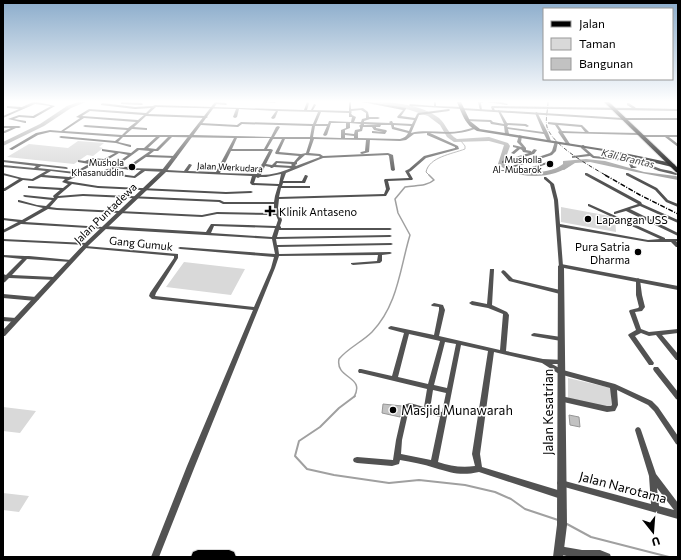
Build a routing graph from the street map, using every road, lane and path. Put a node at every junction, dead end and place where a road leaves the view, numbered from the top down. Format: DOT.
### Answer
graph roads {
  1 [pos="14,128"];
  2 [pos="66,128"];
  3 [pos="130,128"];
  4 [pos="198,128"];
  5 [pos="277,128"];
  6 [pos="314,128"];
  7 [pos="328,128"];
  8 [pos="348,128"];
  9 [pos="361,128"];
  10 [pos="375,128"];
  11 [pos="393,128"];
  12 [pos="412,128"];
  13 [pos="475,128"];
  14 [pos="506,128"];
  15 [pos="536,128"];
  16 [pos="544,128"];
  17 [pos="558,128"];
  18 [pos="584,128"];
  19 [pos="633,128"];
  20 [pos="61,131"];
  21 [pos="5,132"];
  22 [pos="69,132"];
  23 [pos="373,132"];
  24 [pos="560,132"];
  25 [pos="382,133"];
  26 [pos="425,133"];
  27 [pos="546,133"];
  28 [pos="588,133"];
  29 [pos="144,134"];
  30 [pos="343,134"];
  31 [pos="356,134"];
  32 [pos="410,134"];
  33 [pos="507,134"];
  34 [pos="123,135"];
  35 [pos="325,135"];
  36 [pos="640,135"];
  37 [pos="159,136"];
  38 [pos="171,136"];
  39 [pos="192,136"];
  40 [pos="520,136"];
  41 [pos="658,136"];
  42 [pos="666,136"];
  43 [pos="678,136"];
  44 [pos="236,138"];
  45 [pos="272,138"];
  46 [pos="284,138"];
  47 [pos="312,139"];
  48 [pos="342,139"];
  49 [pos="356,139"];
  50 [pos="368,140"];
  51 [pos="382,140"];
  52 [pos="549,141"];
  53 [pos="664,141"];
  54 [pos="116,142"];
  55 [pos="556,142"];
  56 [pos="568,144"];
  57 [pos="130,146"];
  58 [pos="514,146"];
  59 [pos="583,146"];
  60 [pos="678,146"];
  61 [pos="519,148"];
  62 [pos="11,149"];
  63 [pos="145,149"];
  64 [pos="524,149"];
  65 [pos="104,150"];
  66 [pos="152,150"];
  67 [pos="229,150"];
  68 [pos="265,150"];
  69 [pos="271,150"];
  70 [pos="110,151"];
  71 [pos="278,151"];
  72 [pos="118,152"];
  73 [pos="513,153"];
  74 [pos="131,154"];
  75 [pos="305,154"];
  76 [pos="353,155"];
  77 [pos="592,155"];
  78 [pos="630,155"];
  79 [pos="146,156"];
  80 [pos="520,156"];
  81 [pos="175,157"];
  82 [pos="322,157"];
  83 [pos="573,157"];
  84 [pos="3,161"];
  85 [pos="79,161"];
  86 [pos="101,161"];
  87 [pos="529,161"];
  88 [pos="85,162"];
  89 [pos="503,162"];
  90 [pos="551,162"];
  91 [pos="638,162"];
  92 [pos="93,163"];
  93 [pos="190,165"];
  94 [pos="263,165"];
  95 [pos="3,166"];
  96 [pos="34,166"];
  97 [pos="116,166"];
  98 [pos="295,166"];
  99 [pos="539,166"];
  100 [pos="10,167"];
  101 [pos="511,167"];
  102 [pos="635,167"];
  103 [pos="128,168"];
  104 [pos="145,169"];
  105 [pos="651,169"];
  106 [pos="50,170"];
  107 [pos="164,170"];
  108 [pos="393,170"];
  109 [pos="674,170"];
  110 [pos="3,171"];
  111 [pos="60,171"];
  112 [pos="522,171"];
  113 [pos="185,172"];
  114 [pos="284,172"];
  115 [pos="78,173"];
  116 [pos="102,173"];
  117 [pos="131,173"];
  118 [pos="217,174"];
  119 [pos="586,174"];
  120 [pos="627,174"];
  121 [pos="4,175"];
  122 [pos="40,176"];
  123 [pos="127,176"];
  124 [pos="306,176"];
  125 [pos="256,177"];
  126 [pos="68,178"];
  127 [pos="545,178"];
  128 [pos="22,179"];
  129 [pos="33,180"];
  130 [pos="71,183"];
  131 [pos="280,185"];
  132 [pos="309,187"];
  133 [pos="62,189"];
  134 [pos="145,189"];
  135 [pos="4,190"];
  136 [pos="251,192"];
  137 [pos="226,193"];
  138 [pos="25,196"];
  139 [pos="136,197"];
  140 [pos="56,198"];
  141 [pos="277,198"];
  142 [pos="19,201"];
  143 [pos="220,201"];
  144 [pos="277,203"];
  145 [pos="589,205"];
  146 [pos="640,205"];
  147 [pos="678,206"];
  148 [pos="48,207"];
  149 [pos="626,209"];
  150 [pos="122,212"];
  151 [pos="277,214"];
  152 [pos="616,214"];
  153 [pos="3,219"];
  154 [pos="23,222"];
  155 [pos="678,222"];
  156 [pos="558,225"];
  157 [pos="105,228"];
  158 [pos="278,228"];
  159 [pos="361,229"];
  160 [pos="390,229"];
  161 [pos="3,232"];
  162 [pos="208,233"];
  163 [pos="678,235"];
  164 [pos="390,236"];
  165 [pos="361,237"];
  166 [pos="274,238"];
  167 [pos="3,240"];
  168 [pos="665,240"];
  169 [pos="672,240"];
  170 [pos="678,240"];
  171 [pos="391,244"];
  172 [pos="86,246"];
  173 [pos="277,246"];
  174 [pos="678,246"];
  175 [pos="180,248"];
  176 [pos="390,253"];
  177 [pos="380,254"];
  178 [pos="3,256"];
  179 [pos="276,256"];
  180 [pos="27,257"];
  181 [pos="71,261"];
  182 [pos="353,264"];
  183 [pos="561,266"];
  184 [pos="492,270"];
  185 [pos="503,272"];
  186 [pos="5,276"];
  187 [pos="54,279"];
  188 [pos="638,280"];
  189 [pos="3,281"];
  190 [pos="677,288"];
  191 [pos="560,292"];
  192 [pos="3,296"];
  193 [pos="36,299"];
  194 [pos="472,304"];
  195 [pos="434,305"];
  196 [pos="489,306"];
  197 [pos="256,309"];
  198 [pos="3,319"];
  199 [pos="16,320"];
  200 [pos="391,328"];
  201 [pos="407,331"];
  202 [pos="640,331"];
  203 [pos="678,331"];
  204 [pos="657,333"];
  205 [pos="3,334"];
  206 [pos="534,335"];
  207 [pos="436,338"];
  208 [pos="443,340"];
  209 [pos="561,340"];
  210 [pos="459,343"];
  211 [pos="491,351"];
  212 [pos="503,352"];
  213 [pos="678,358"];
  214 [pos="543,361"];
  215 [pos="561,362"];
  216 [pos="651,362"];
  217 [pos="656,369"];
  218 [pos="361,371"];
  219 [pos="562,372"];
  220 [pos="394,379"];
  221 [pos="613,386"];
  222 [pos="430,387"];
  223 [pos="449,391"];
  224 [pos="678,397"];
  225 [pos="561,399"];
  226 [pos="426,410"];
  227 [pos="444,415"];
  228 [pos="638,430"];
  229 [pos="678,442"];
  230 [pos="398,456"];
  231 [pos="357,460"];
  232 [pos="434,464"];
  233 [pos="479,469"];
  234 [pos="653,476"];
  235 [pos="561,483"];
  236 [pos="561,495"];
  237 [pos="655,508"];
  238 [pos="678,509"];
  239 [pos="678,515"];
  240 [pos="558,553"];
  241 [pos="155,557"];
  242 [pos="198,557"];
  243 [pos="231,557"];
  244 [pos="607,557"];
  1 -- 21 [label="street"];
  2 -- 20 [label="street"];
  3 -- 29 [label="street"];
  3 -- 34 [label="street"];
  4 -- 39 [label="street, Jalan Puntadewa"];
  5 -- 45 [label="street"];
  6 -- 47 [label="street"];
  7 -- 35 [label="street"];
  8 -- 30 [label="street"];
  9 -- 31 [label="street"];
  10 -- 25 [label="street"];
  11 -- 32 [label="street"];
  12 -- 32 [label="street"];
  13 -- 26 [label="street"];
  13 -- 33 [label="main road"];
  14 -- 33 [label="street"];
  15 -- 27 [label="street"];
  16 -- 27 [label="street"];
  17 -- 24 [label="street"];
  18 -- 28 [label="street"];
  19 -- 36 [label="main road"];
  20 -- 22 [label="street"];
  20 -- 62 [label="street"];
  22 -- 34 [label="street"];
  22 -- 54 [label="street"];
  23 -- 25 [label="street"];
  24 -- 28 [label="street"];
  24 -- 56 [label="street"];
  25 -- 51 [label="street"];
  26 -- 32 [label="street"];
  26 -- 141 [label="street"];
  27 -- 52 [label="street"];
  28 -- 36 [label="street"];
  29 -- 34 [label="street"];
  29 -- 37 [label="street"];
  30 -- 31 [label="street"];
  30 -- 48 [label="street"];
  31 -- 49 [label="street"];
  32 -- 51 [label="street"];
  33 -- 40 [label="main road"];
  34 -- 54 [label="street"];
  36 -- 41 [label="street"];
  36 -- 109 [label="main road"];
  37 -- 38 [label="street"];
  37 -- 63 [label="street"];
  38 -- 39 [label="street"];
  38 -- 66 [label="street"];
  39 -- 44 [label="street"];
  39 -- 81 [label="street, Jalan Puntadewa"];
  40 -- 52 [label="main road"];
  40 -- 64 [label="street"];
  41 -- 42 [label="street"];
  41 -- 53 [label="street"];
  42 -- 43 [label="street"];
  42 -- 60 [label="street"];
  44 -- 45 [label="street"];
  44 -- 67 [label="street"];
  45 -- 46 [label="street"];
  45 -- 68 [label="street"];
  46 -- 47 [label="street"];
  46 -- 71 [label="street"];
  47 -- 48 [label="street"];
  47 -- 75 [label="street"];
  48 -- 49 [label="street"];
  49 -- 50 [label="street"];
  50 -- 51 [label="street"];
  50 -- 76 [label="street"];
  52 -- 55 [label="main road"];
  54 -- 57 [label="street"];
  55 -- 56 [label="main road"];
  55 -- 87 [label="street"];
  56 -- 59 [label="main road"];
  58 -- 61 [label="street"];
  59 -- 77 [label="street"];
  59 -- 78 [label="main road"];
  61 -- 64 [label="street"];
  61 -- 73 [label="street"];
  63 -- 66 [label="street"];
  63 -- 74 [label="street"];
  64 -- 80 [label="street"];
  65 -- 70 [label="street"];
  66 -- 79 [label="street"];
  67 -- 68 [label="street"];
  67 -- 118 [label="street"];
  68 -- 69 [label="street"];
  69 -- 71 [label="street"];
  69 -- 94 [label="street"];
  70 -- 72 [label="street"];
  70 -- 86 [label="street"];
  71 -- 75 [label="street"];
  72 -- 74 [label="street"];
  72 -- 86 [label="street"];
  74 -- 97 [label="street"];
  75 -- 82 [label="street"];
  75 -- 98 [label="street"];
  76 -- 82 [label="street"];
  76 -- 108 [label="street"];
  77 -- 83 [label="street"];
  77 -- 91 [label="street"];
  78 -- 91 [label="street"];
  78 -- 109 [label="main road"];
  79 -- 81 [label="street"];
  79 -- 103 [label="street"];
  80 -- 87 [label="street"];
  80 -- 89 [label="street"];
  81 -- 107 [label="street, Jalan Puntadewa"];
  82 -- 98 [label="street, Jalan Werkudara"];
  84 -- 96 [label="street"];
  85 -- 88 [label="street"];
  86 -- 88 [label="street"];
  86 -- 92 [label="street"];
  86 -- 97 [label="street, Jalan Werkudara"];
  87 -- 99 [label="street"];
  87 -- 101 [label="street"];
  88 -- 92 [label="street"];
  90 -- 99 [label="street"];
  91 -- 102 [label="street"];
  91 -- 105 [label="street"];
  91 -- 109 [label="street"];
  92 -- 115 [label="street"];
  93 -- 113 [label="street"];
  94 -- 98 [label="street"];
  94 -- 125 [label="street"];
  95 -- 100 [label="street"];
  96 -- 100 [label="street"];
  96 -- 106 [label="street"];
  96 -- 111 [label="street"];
  97 -- 103 [label="street, Jalan Werkudara"];
  97 -- 116 [label="street"];
  98 -- 114 [label="street, Jalan Werkudara"];
  99 -- 112 [label="street"];
  100 -- 110 [label="street"];
  103 -- 104 [label="street, Jalan Werkudara"];
  104 -- 107 [label="street, Jalan Werkudara"];
  104 -- 123 [label="street"];
  106 -- 111 [label="street"];
  106 -- 122 [label="street"];
  107 -- 113 [label="street, Jalan Werkudara"];
  107 -- 134 [label="street, Jalan Puntadewa"];
  111 -- 115 [label="street"];
  113 -- 118 [label="street, Jalan Werkudara"];
  114 -- 125 [label="street, Jalan Werkudara"];
  114 -- 131 [label="street"];
  115 -- 116 [label="street"];
  115 -- 126 [label="street"];
  116 -- 123 [label="street"];
  117 -- 123 [label="street"];
  118 -- 125 [label="street, Jalan Werkudara"];
  119 -- 146 [label="street"];
  120 -- 147 [label="street"];
  121 -- 128 [label="street"];
  122 -- 126 [label="street"];
  122 -- 129 [label="street"];
  124 -- 131 [label="street"];
  125 -- 131 [label="street"];
  126 -- 130 [label="street"];
  127 -- 156 [label="street"];
  128 -- 129 [label="street"];
  128 -- 135 [label="street"];
  129 -- 133 [label="street"];
  130 -- 133 [label="street"];
  130 -- 134 [label="street"];
  131 -- 132 [label="street"];
  131 -- 141 [label="street"];
  133 -- 140 [label="street"];
  134 -- 137 [label="street"];
  134 -- 139 [label="street, Jalan Puntadewa"];
  136 -- 137 [label="street"];
  137 -- 143 [label="street"];
  138 -- 140 [label="street"];
  139 -- 140 [label="street"];
  139 -- 143 [label="street"];
  139 -- 150 [label="street, Jalan Puntadewa"];
  140 -- 148 [label="street"];
  141 -- 144 [label="street"];
  142 -- 148 [label="street"];
  143 -- 144 [label="street"];
  144 -- 151 [label="street"];
  145 -- 168 [label="street"];
  146 -- 149 [label="street"];
  146 -- 155 [label="street"];
  148 -- 150 [label="street"];
  148 -- 154 [label="street"];
  149 -- 152 [label="street"];
  149 -- 163 [label="street"];
  150 -- 151 [label="street"];
  150 -- 157 [label="street, Jalan Puntadewa"];
  151 -- 158 [label="street"];
  153 -- 154 [label="street"];
  154 -- 157 [label="street"];
  154 -- 161 [label="street"];
  156 -- 168 [label="street"];
  156 -- 183 [label="street"];
  157 -- 162 [label="street"];
  157 -- 172 [label="street, Jalan Puntadewa"];
  158 -- 159 [label="street"];
  158 -- 162 [label="street"];
  158 -- 166 [label="street"];
  159 -- 160 [label="street"];
  159 -- 165 [label="street"];
  162 -- 166 [label="street"];
  164 -- 165 [label="street"];
  165 -- 166 [label="street"];
  166 -- 173 [label="street"];
  167 -- 172 [label="street"];
  168 -- 169 [label="street"];
  169 -- 170 [label="street"];
  169 -- 174 [label="street"];
  171 -- 173 [label="street"];
  172 -- 181 [label="street, Jalan Puntadewa"];
  172 -- 197 [label="street, Gang Gumuk"];
  173 -- 179 [label="street"];
  175 -- 179 [label="street"];
  176 -- 177 [label="street"];
  177 -- 179 [label="street"];
  177 -- 182 [label="street"];
  178 -- 180 [label="street"];
  179 -- 197 [label="street"];
  180 -- 181 [label="street"];
  180 -- 186 [label="street"];
  181 -- 187 [label="street, Jalan Puntadewa"];
  183 -- 188 [label="street"];
  183 -- 191 [label="street, Jalan Kesatrian"];
  184 -- 196 [label="street"];
  185 -- 191 [label="street"];
  186 -- 187 [label="street"];
  186 -- 189 [label="street"];
  187 -- 193 [label="street, Jalan Puntadewa"];
  188 -- 190 [label="street"];
  188 -- 202 [label="street"];
  191 -- 209 [label="street, Jalan Kesatrian"];
  192 -- 193 [label="street"];
  193 -- 199 [label="street, Jalan Puntadewa"];
  194 -- 196 [label="street"];
  195 -- 207 [label="street"];
  196 -- 212 [label="street"];
  197 -- 241 [label="street"];
  198 -- 199 [label="street"];
  199 -- 205 [label="street, Jalan Puntadewa"];
  200 -- 201 [label="street"];
  201 -- 207 [label="street"];
  201 -- 220 [label="street"];
  202 -- 204 [label="street"];
  202 -- 216 [label="street"];
  203 -- 204 [label="street"];
  204 -- 213 [label="street"];
  206 -- 209 [label="street"];
  207 -- 208 [label="street"];
  208 -- 210 [label="street"];
  208 -- 222 [label="street"];
  209 -- 215 [label="street, Jalan Kesatrian"];
  210 -- 211 [label="street"];
  210 -- 223 [label="street"];
  211 -- 212 [label="street"];
  211 -- 233 [label="street"];
  212 -- 214 [label="street"];
  214 -- 215 [label="street"];
  214 -- 219 [label="street"];
  215 -- 219 [label="street, Jalan Kesatrian"];
  217 -- 224 [label="street"];
  218 -- 220 [label="street"];
  219 -- 221 [label="street"];
  219 -- 225 [label="street, Jalan Kesatrian"];
  220 -- 222 [label="street"];
  221 -- 225 [label="street"];
  221 -- 229 [label="street"];
  222 -- 223 [label="street"];
  222 -- 226 [label="street"];
  223 -- 227 [label="street"];
  225 -- 235 [label="street, Jalan Kesatrian"];
  226 -- 227 [label="street"];
  226 -- 230 [label="street"];
  227 -- 232 [label="street"];
  228 -- 234 [label="street"];
  230 -- 231 [label="street"];
  230 -- 232 [label="street"];
  232 -- 233 [label="street"];
  233 -- 236 [label="street"];
  234 -- 237 [label="street"];
  234 -- 238 [label="street"];
  235 -- 236 [label="street, Jalan Kesatrian"];
  235 -- 237 [label="street, Jalan Narotama"];
  236 -- 240 [label="street, Jalan Kesatrian"];
  237 -- 239 [label="street, Jalan Narotama"];
  240 -- 244 [label="street"];
  242 -- 243 [label="main road"];
}
